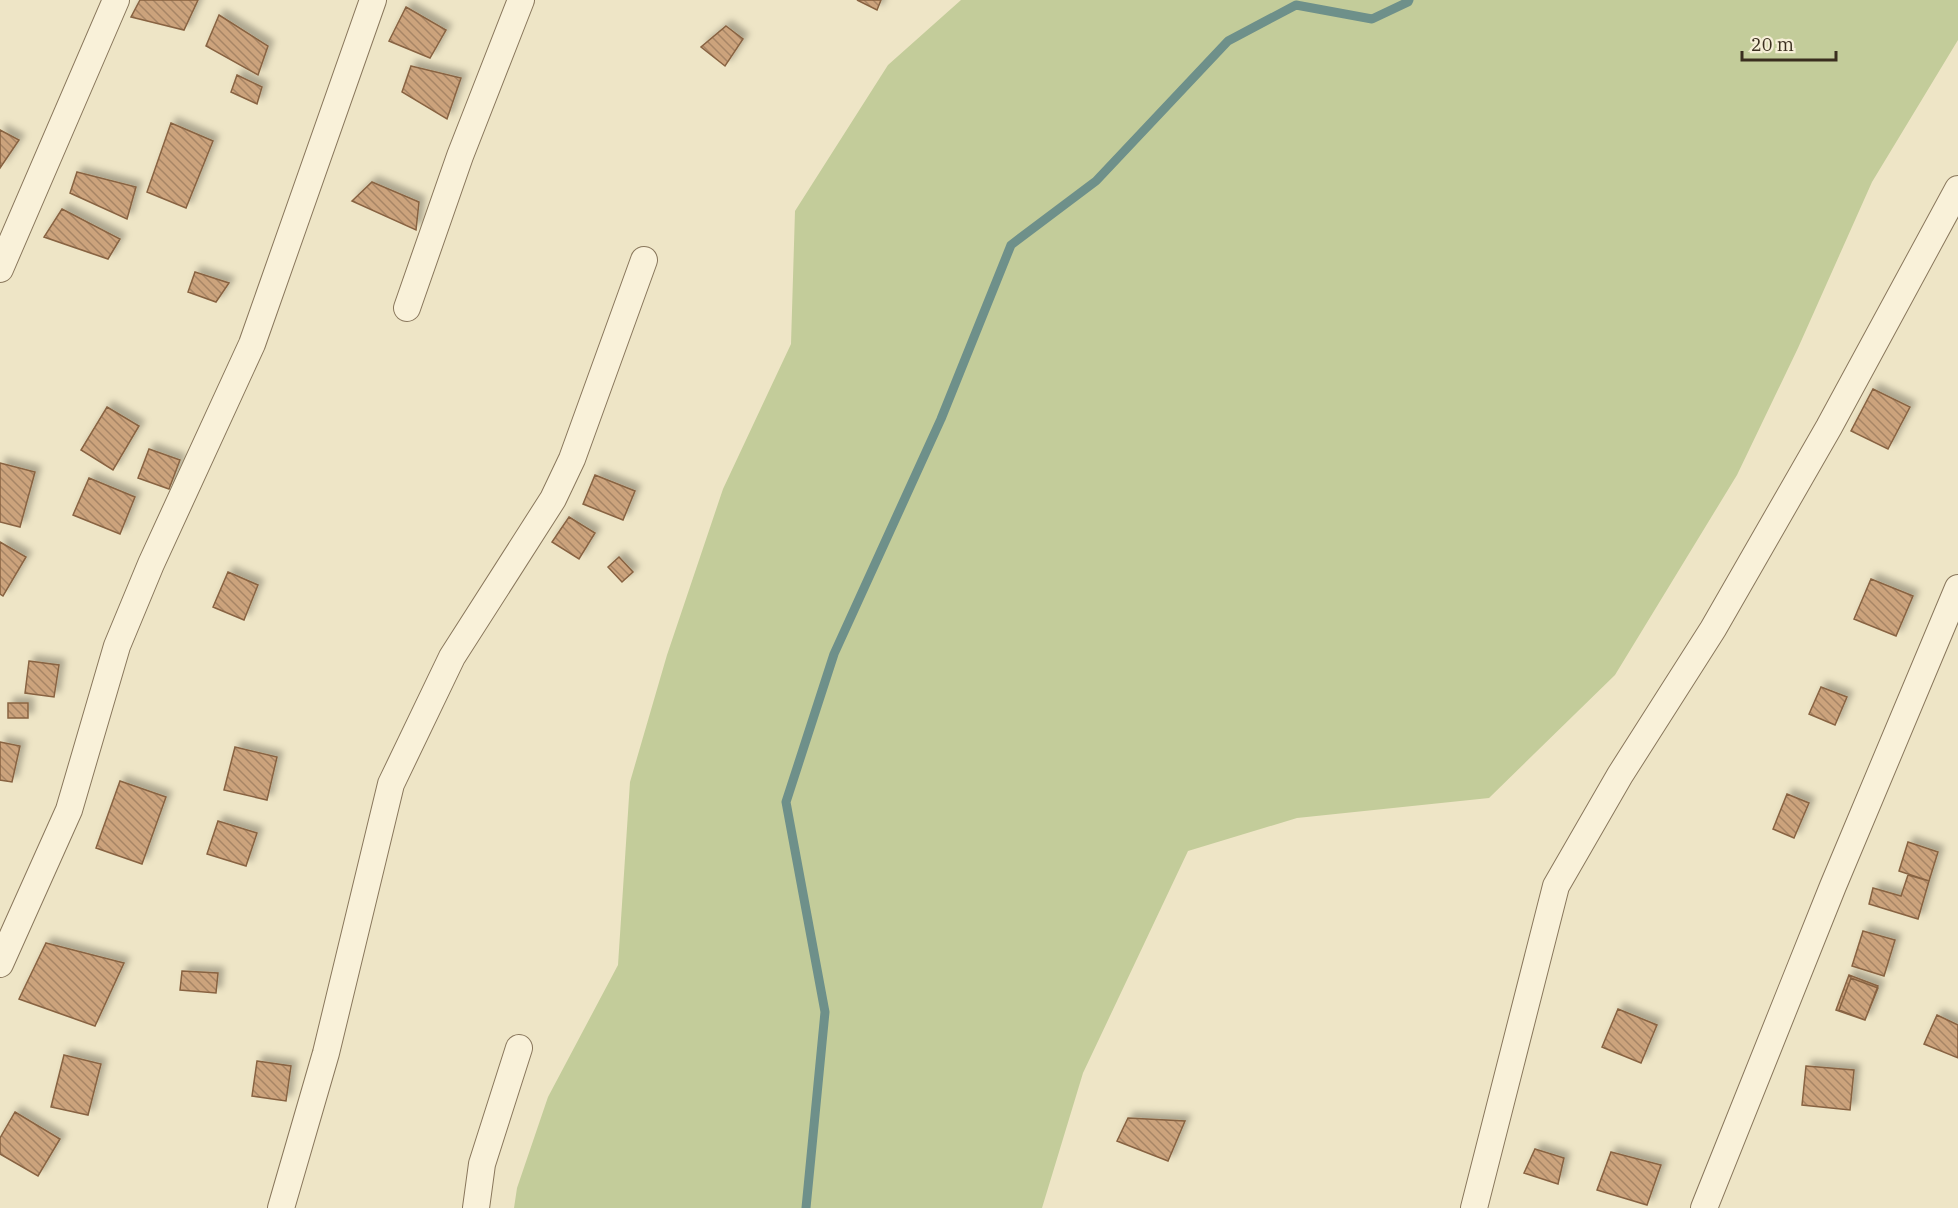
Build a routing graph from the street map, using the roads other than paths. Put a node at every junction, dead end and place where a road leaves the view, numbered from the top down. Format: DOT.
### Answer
graph roads {
  1 [pos="116,0"];
  2 [pos="373,0"];
  3 [pos="521,0"];
  4 [pos="1958,189"];
  5 [pos="644,260"];
  6 [pos="0,269"];
  7 [pos="407,308"];
  8 [pos="1958,588"];
  9 [pos="0,964"];
  10 [pos="519,1048"];
  11 [pos="281,1208"];
  12 [pos="476,1208"];
  13 [pos="1474,1208"];
  14 [pos="1704,1208"];
  1 -- 6 [label="street"];
  2 -- 9 [label="street"];
  3 -- 7 [label="street"];
  4 -- 13 [label="street"];
  5 -- 11 [label="street"];
  8 -- 14 [label="street"];
  10 -- 12 [label="street"];
}
